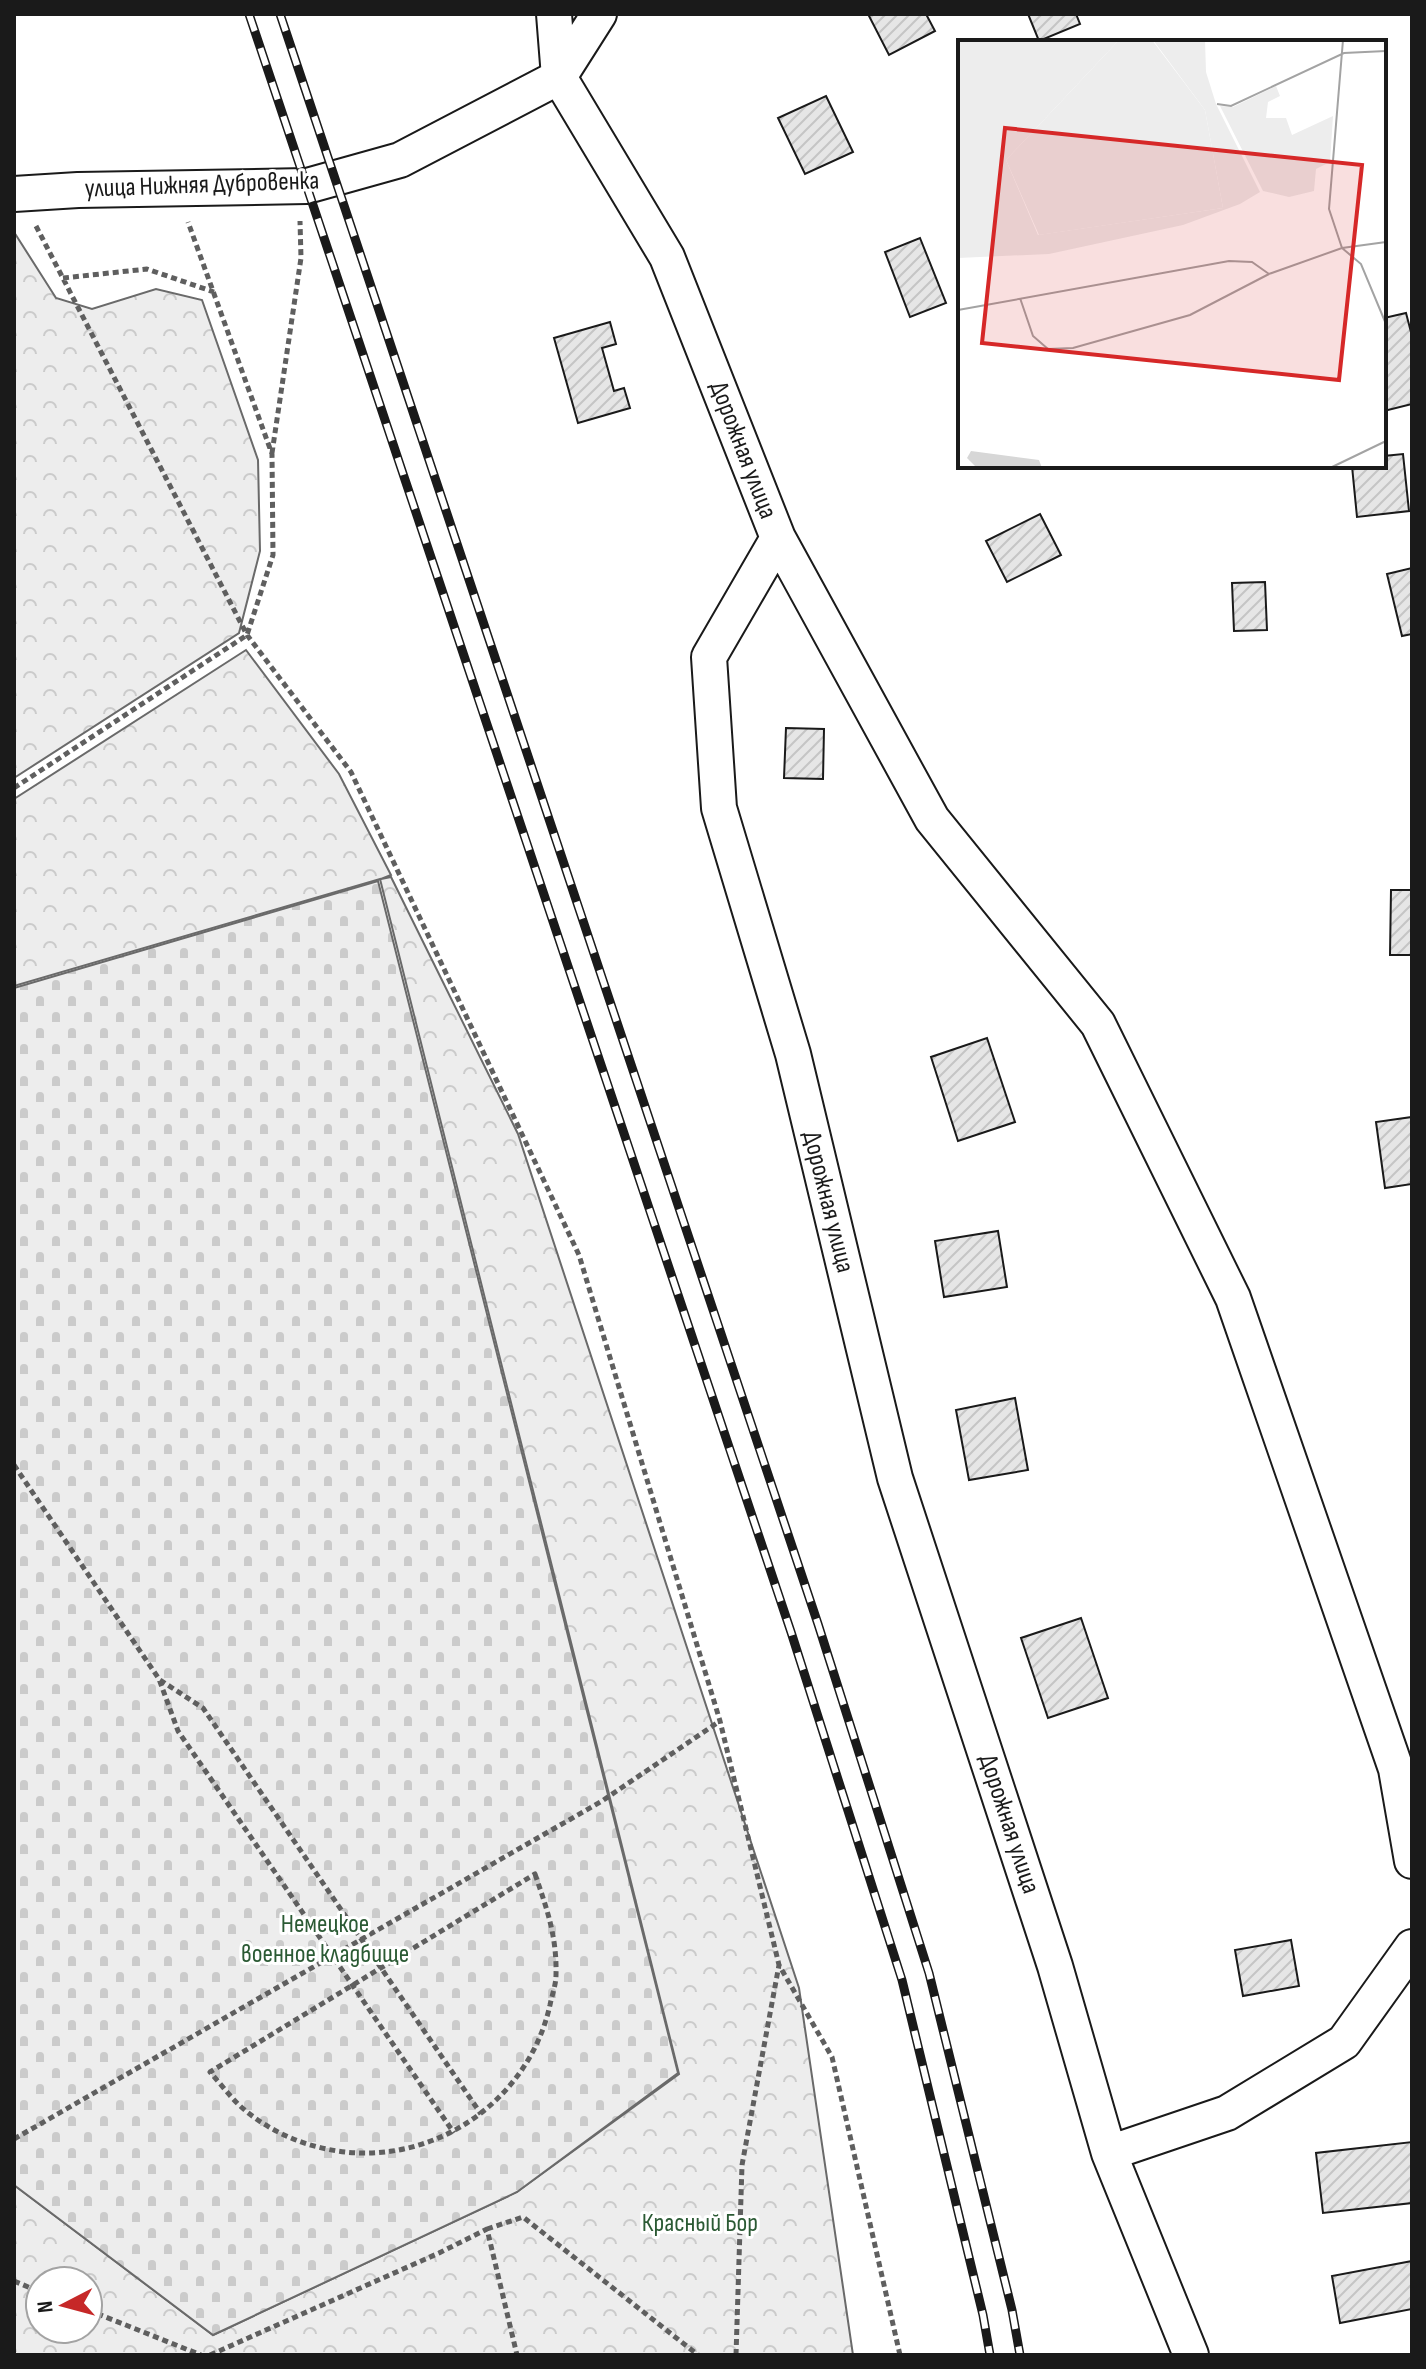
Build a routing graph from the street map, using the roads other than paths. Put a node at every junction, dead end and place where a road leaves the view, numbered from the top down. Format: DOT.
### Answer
graph roads {
  1 [pos="554,14"];
  2 [pos="599,14"];
  3 [pos="559,77"];
  4 [pos="17,194"];
  5 [pos="778,538"];
  6 [pos="1412,1861"];
  7 [pos="1412,1947"];
  8 [pos="1109,2153"];
  9 [pos="1191,2355"];
  1 -- 3 [label="street"];
  2 -- 3 [label="street"];
  3 -- 4 [label="street, улица Нижняя Дубровенка"];
  3 -- 5 [label="street, Дорожная улица"];
  5 -- 6 [label="street"];
  5 -- 8 [label="street, Дорожная улица"];
  7 -- 8 [label="street"];
  8 -- 9 [label="street, Дорожная улица"];
}
